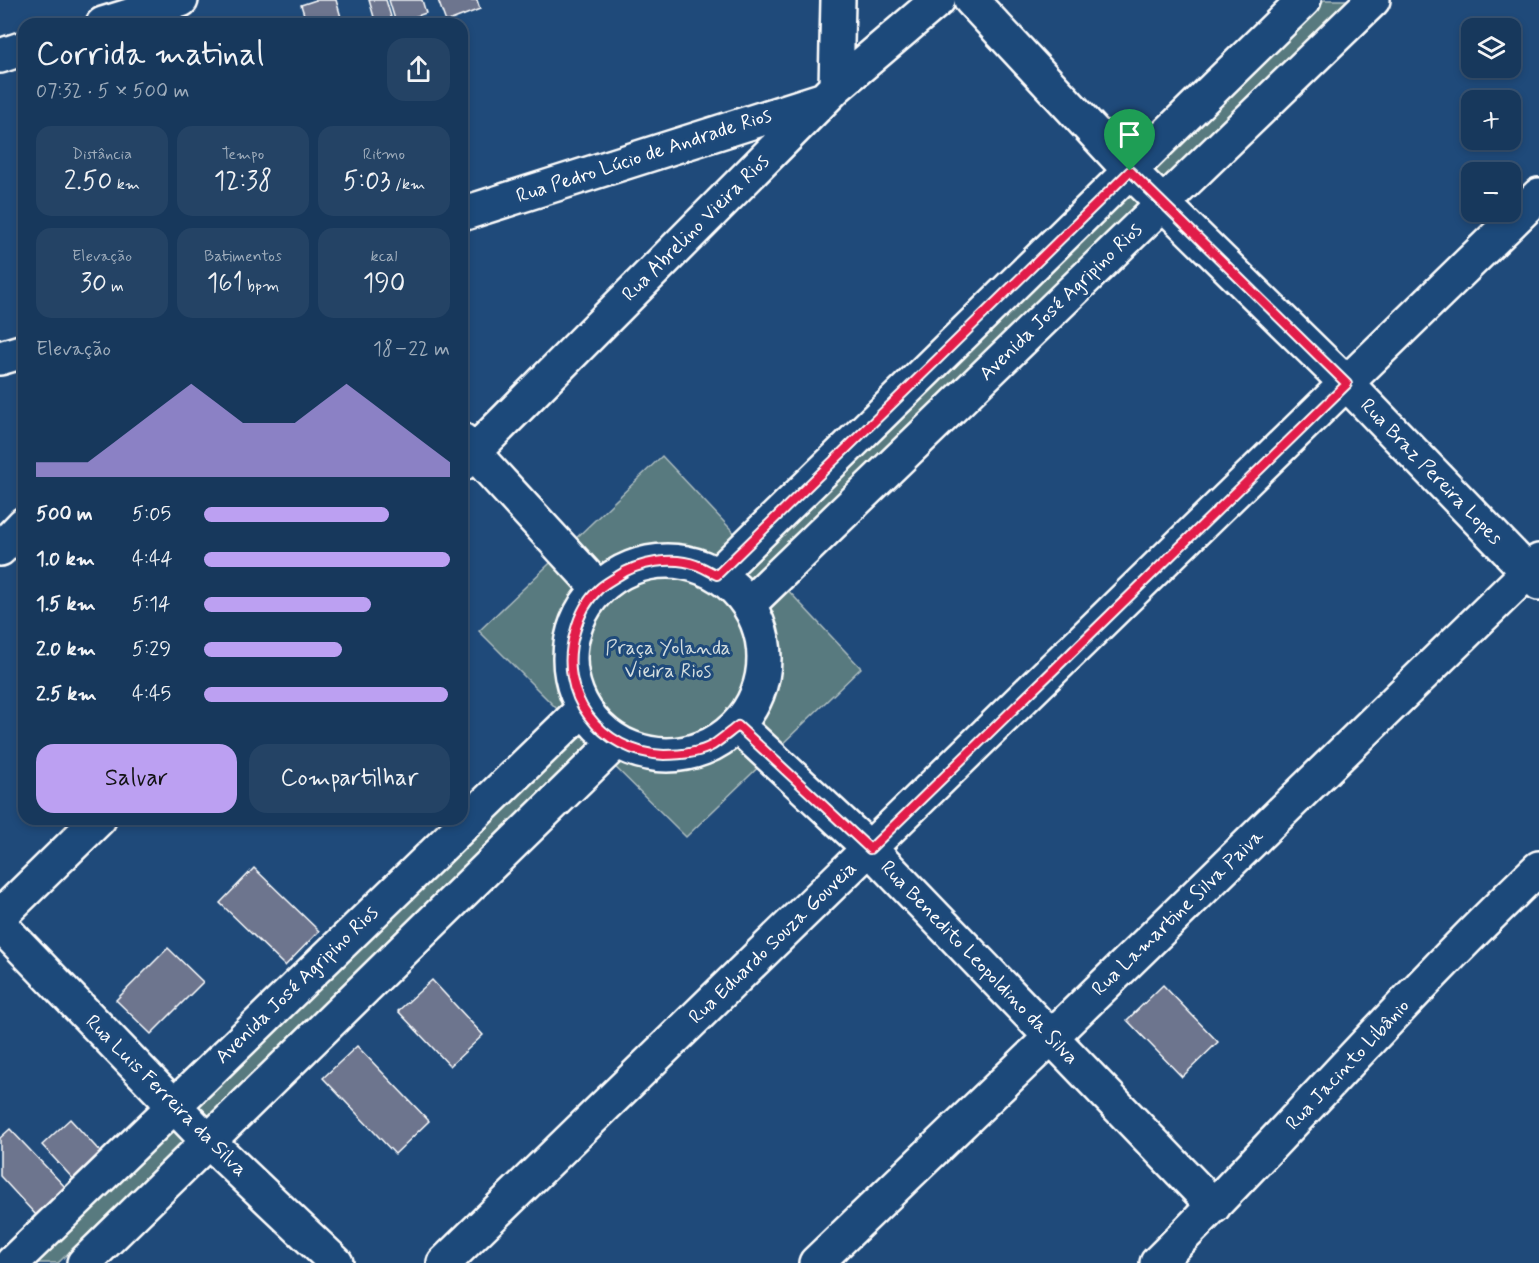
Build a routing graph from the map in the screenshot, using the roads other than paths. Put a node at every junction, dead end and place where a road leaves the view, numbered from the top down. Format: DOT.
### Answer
graph roads {
  1 [pos="181,0"];
  2 [pos="838,0"];
  3 [pos="938,0"];
  4 [pos="971,0"];
  5 [pos="1304,0"];
  6 [pos="1373,0"];
  7 [pos="122,18"];
  8 [pos="18,50"];
  9 [pos="0,56"];
  10 [pos="831,93"];
  11 [pos="1130,171"];
  12 [pos="1539,195"];
  13 [pos="1162,204"];
  14 [pos="468,212"];
  15 [pos="18,353"];
  16 [pos="0,358"];
  17 [pos="1347,384"];
  18 [pos="468,450"];
  19 [pos="468,454"];
  20 [pos="18,530"];
  21 [pos="0,549"];
  22 [pos="1535,572"];
  23 [pos="717,575"];
  24 [pos="599,589"];
  25 [pos="749,604"];
  26 [pos="583,709"];
  27 [pos="738,726"];
  28 [pos="616,742"];
  29 [pos="468,820"];
  30 [pos="93,825"];
  31 [pos="463,825"];
  32 [pos="870,849"];
  33 [pos="1539,868"];
  34 [pos="0,916"];
  35 [pos="0,925"];
  36 [pos="1050,1038"];
  37 [pos="173,1105"];
  38 [pos="208,1141"];
  39 [pos="1214,1206"];
  40 [pos="12,1263"];
  41 [pos="84,1263"];
  42 [pos="336,1263"];
  43 [pos="444,1263"];
  44 [pos="816,1263"];
  45 [pos="1157,1263"];
  1 -- 7 [label="street"];
  2 -- 10 [label="street"];
  3 -- 10 [label="street, Rua Abrelino Vieira Rios"];
  4 -- 11 [label="street, Rua Braz Pereira Lopes"];
  5 -- 11 [label="street"];
  6 -- 13 [label="street, Avenida José Agripino Rios"];
  8 -- 9 [label="street"];
  10 -- 14 [label="street, Rua Pedro Lúcio de Andrade Rios"];
  10 -- 18 [label="street, Rua Abrelino Vieira Rios"];
  11 -- 13 [label="street, Rua Braz Pereira Lopes"];
  11 -- 23 [label="street"];
  12 -- 17 [label="street, Rua Eduardo Souza Gouveia"];
  13 -- 17 [label="street, Rua Braz Pereira Lopes"];
  13 -- 25 [label="street, Avenida José Agripino Rios"];
  15 -- 16 [label="street"];
  17 -- 22 [label="street, Rua Braz Pereira Lopes"];
  17 -- 32 [label="street, Rua Eduardo Souza Gouveia"];
  19 -- 24 [label="street"];
  20 -- 21 [label="street"];
  22 -- 36 [label="street, Rua Lamartine Silva Paiva"];
  23 -- 24 [label="street"];
  23 -- 25 [label="street"];
  24 -- 26 [label="street"];
  25 -- 27 [label="street"];
  26 -- 28 [label="street"];
  26 -- 29 [label="street, Avenida José Agripino Rios"];
  27 -- 28 [label="street"];
  27 -- 32 [label="street, Rua Benedito Leopoldino da Silva"];
  28 -- 38 [label="street"];
  30 -- 34 [label="street"];
  31 -- 37 [label="street, Avenida José Agripino Rios"];
  32 -- 36 [label="street, Rua Benedito Leopoldino da Silva"];
  32 -- 43 [label="street, Rua Eduardo Souza Gouveia"];
  33 -- 39 [label="street, Rua Jacinto Libânio"];
  35 -- 37 [label="street, Rua Luis Ferreira da Silva"];
  36 -- 39 [label="street, Rua Benedito Leopoldino da Silva"];
  36 -- 44 [label="street, Rua Lamartine Silva Paiva"];
  37 -- 38 [label="street, Rua Luis Ferreira da Silva"];
  37 -- 40 [label="street, Avenida José Agripino Rios"];
  38 -- 41 [label="street"];
  38 -- 42 [label="street, Rua Luis Ferreira da Silva"];
  39 -- 45 [label="street, Rua Jacinto Libânio"];
}
